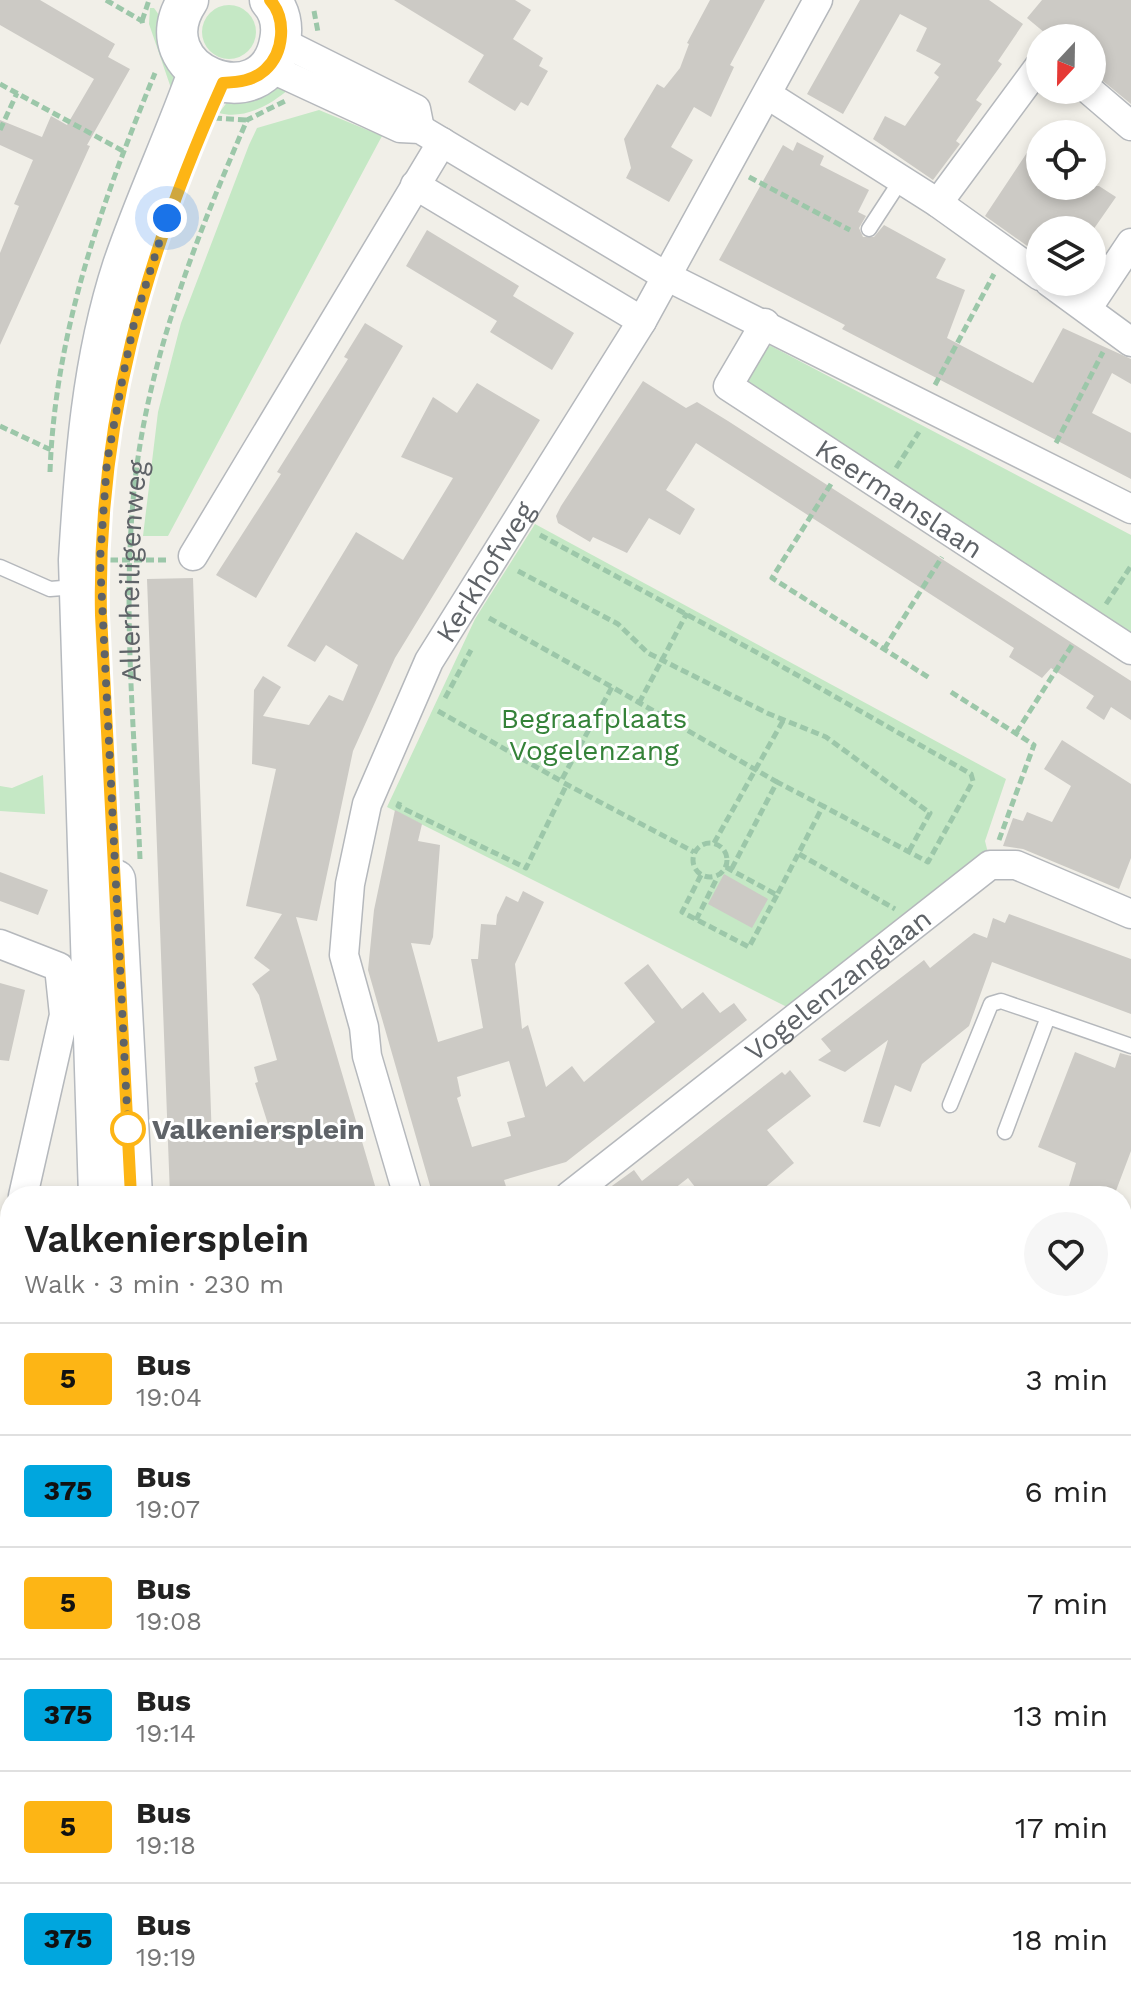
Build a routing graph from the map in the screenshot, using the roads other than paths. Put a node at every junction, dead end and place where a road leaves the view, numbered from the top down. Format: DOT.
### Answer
graph roads {
  1 [pos="270,0"];
  2 [pos="818,0"];
  3 [pos="167,8"];
  4 [pos="290,61"];
  5 [pos="210,78"];
  6 [pos="1026,84"];
  7 [pos="768,95"];
  8 [pos="1105,104"];
  9 [pos="1131,126"];
  10 [pos="431,135"];
  11 [pos="901,180"];
  12 [pos="415,185"];
  13 [pos="938,203"];
  14 [pos="869,229"];
  15 [pos="1131,243"];
  16 [pos="1026,266"];
  17 [pos="664,275"];
  18 [pos="1069,296"];
  19 [pos="1087,309"];
  20 [pos="642,321"];
  21 [pos="765,323"];
  22 [pos="1123,336"];
  23 [pos="1131,509"];
  24 [pos="193,556"];
  25 [pos="0,567"];
  26 [pos="103,577"];
  27 [pos="1131,650"];
  28 [pos="1131,914"];
  29 [pos="0,944"];
  30 [pos="1048,1017"];
  31 [pos="1131,1046"];
  32 [pos="950,1105"];
  33 [pos="1005,1132"];
  34 [pos="25,1186"];
  35 [pos="99,1186"];
  36 [pos="132,1186"];
  37 [pos="405,1186"];
  38 [pos="582,1186"];
  1 -- 4 [label="main road"];
  2 -- 7 [label="street, Kerkhofweg"];
  3 -- 5 [label="main road"];
  4 -- 5 [label="main road"];
  4 -- 10 [label="street"];
  5 -- 26 [label="main road, Allerheiligenweg"];
  6 -- 13 [label="street"];
  7 -- 11 [label="street"];
  7 -- 17 [label="street, Kerkhofweg"];
  8 -- 9 [label="street"];
  10 -- 12 [label="street, Allerheiligenweg"];
  10 -- 17 [label="street"];
  11 -- 13 [label="street"];
  11 -- 14 [label="lane"];
  12 -- 20 [label="street"];
  12 -- 24 [label="street, Allerheiligenweg"];
  13 -- 16 [label="street"];
  15 -- 19 [label="street"];
  17 -- 20 [label="street, Kerkhofweg"];
  17 -- 21 [label="street"];
  18 -- 19 [label="street"];
  19 -- 22 [label="street"];
  20 -- 37 [label="street, Kerkhofweg"];
  21 -- 23 [label="street"];
  21 -- 27 [label="street, Keermanslaan"];
  25 -- 26 [label="lane"];
  26 -- 35 [label="main road, Allerheiligenweg"];
  26 -- 36 [label="main road, Allerheiligenweg"];
  28 -- 38 [label="street, Vogelenzanglaan"];
  29 -- 34 [label="street"];
  30 -- 31 [label="lane"];
  30 -- 32 [label="lane"];
  30 -- 33 [label="lane"];
}
